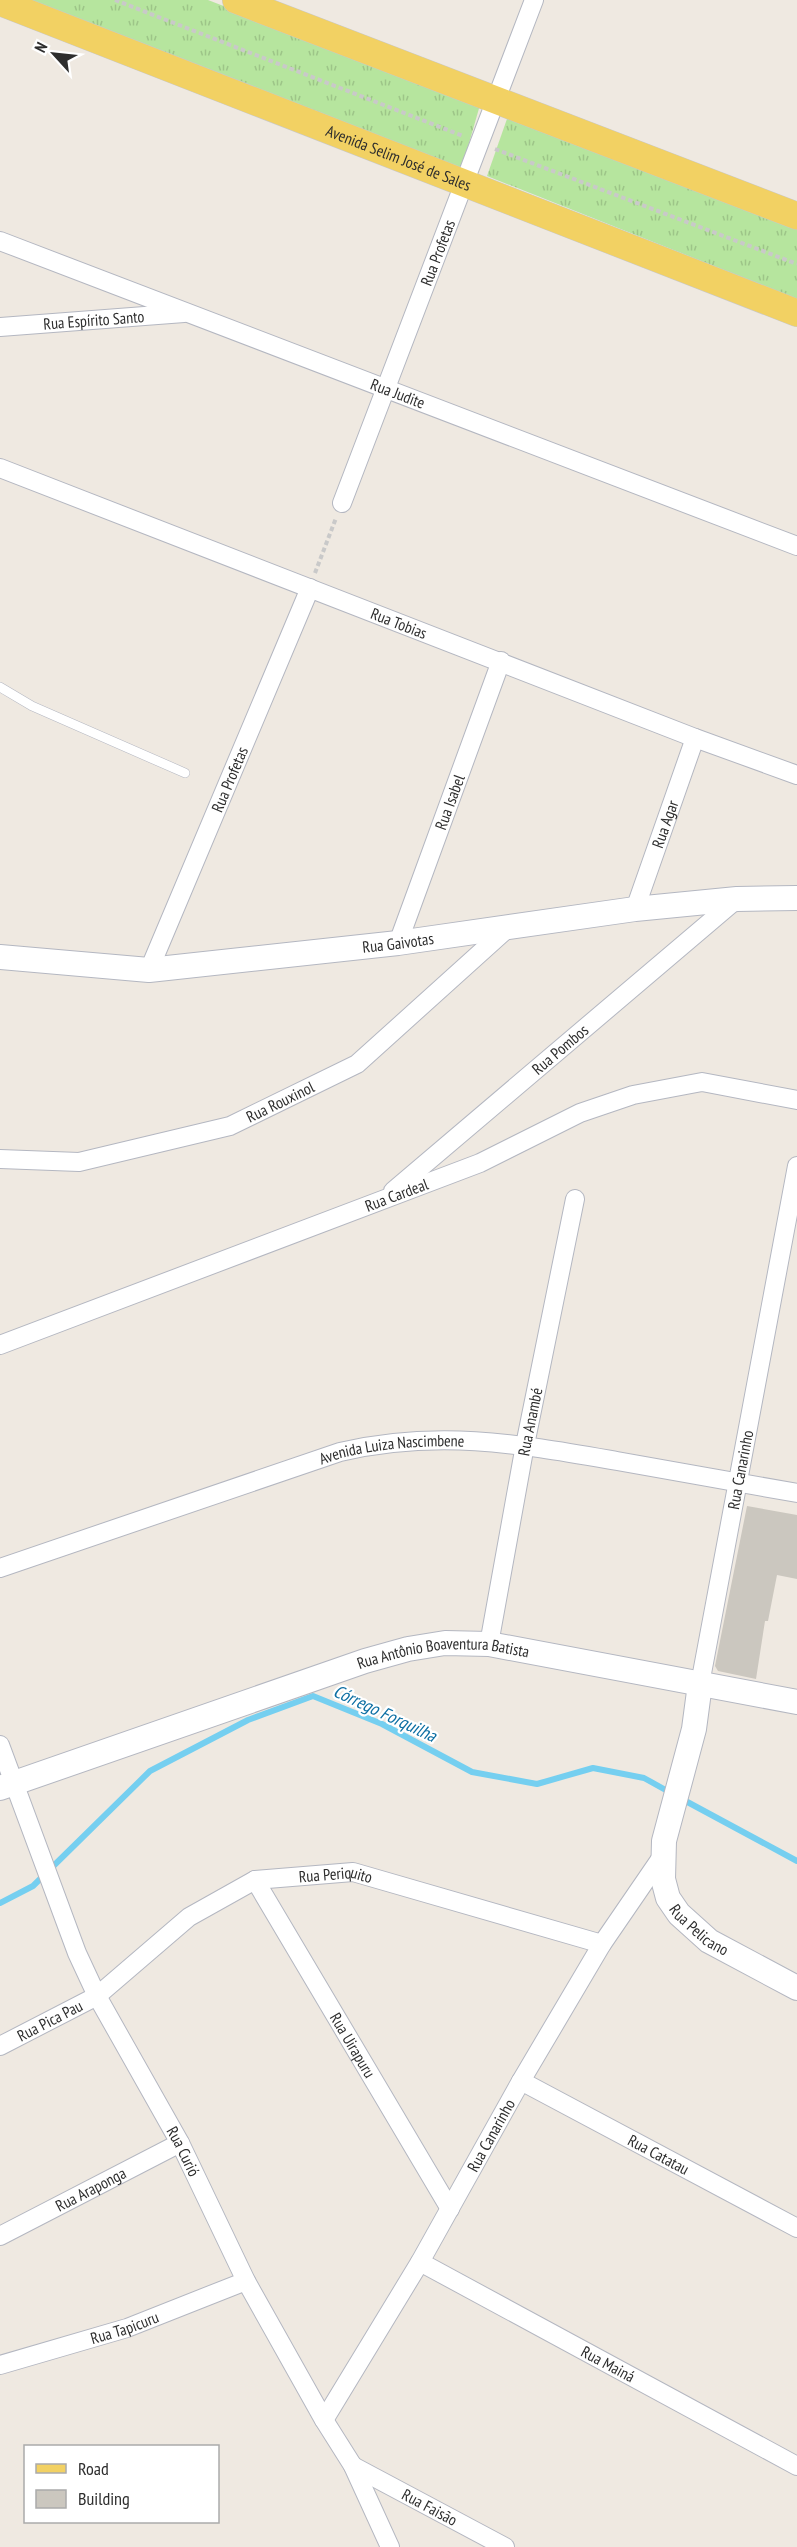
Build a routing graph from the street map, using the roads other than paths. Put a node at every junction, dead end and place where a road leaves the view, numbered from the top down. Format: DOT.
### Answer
graph roads {
  1 [pos="236,0"];
  2 [pos="534,0"];
  3 [pos="0,2"];
  4 [pos="497,100"];
  5 [pos="464,184"];
  6 [pos="797,216"];
  7 [pos="0,241"];
  8 [pos="188,313"];
  9 [pos="797,313"];
  10 [pos="0,327"];
  11 [pos="387,388"];
  12 [pos="0,468"];
  13 [pos="342,503"];
  14 [pos="797,546"];
  15 [pos="310,588"];
  16 [pos="501,661"];
  17 [pos="0,687"];
  18 [pos="695,738"];
  19 [pos="185,773"];
  20 [pos="797,775"];
  21 [pos="797,898"];
  22 [pos="737,899"];
  23 [pos="635,909"];
  24 [pos="508,927"];
  25 [pos="398,943"];
  26 [pos="0,957"];
  27 [pos="149,970"];
  28 [pos="797,1100"];
  29 [pos="0,1158"];
  30 [pos="797,1166"];
  31 [pos="575,1199"];
  32 [pos="382,1200"];
  33 [pos="0,1345"];
  34 [pos="525,1445"];
  35 [pos="736,1482"];
  36 [pos="797,1493"];
  37 [pos="0,1568"];
  38 [pos="489,1644"];
  39 [pos="700,1684"];
  40 [pos="797,1702"];
  41 [pos="0,1745"];
  42 [pos="8,1786"];
  43 [pos="668,1828"];
  44 [pos="663,1855"];
  45 [pos="255,1880"];
  46 [pos="602,1944"];
  47 [pos="797,1988"];
  48 [pos="97,1996"];
  49 [pos="0,2046"];
  50 [pos="521,2081"];
  51 [pos="180,2143"];
  52 [pos="450,2209"];
  53 [pos="797,2228"];
  54 [pos="0,2236"];
  55 [pos="420,2262"];
  56 [pos="246,2281"];
  57 [pos="0,2365"];
  58 [pos="324,2420"];
  59 [pos="353,2466"];
  60 [pos="797,2466"];
  61 [pos="381,2547"];
  62 [pos="390,2547"];
  63 [pos="505,2547"];
  1 -- 4 [label="main road"];
  2 -- 4 [label="street, Rua Profetas"];
  3 -- 5 [label="main road, Avenida Selim José de Sales"];
  4 -- 5 [label="street, Rua Profetas"];
  4 -- 6 [label="main road"];
  5 -- 9 [label="main road, Avenida Selim José de Sales"];
  5 -- 11 [label="street, Rua Profetas"];
  7 -- 8 [label="street, Rua Judite"];
  8 -- 10 [label="street, Rua Espírito Santo"];
  8 -- 11 [label="street, Rua Judite"];
  11 -- 13 [label="street, Rua Profetas"];
  11 -- 14 [label="street, Rua Judite"];
  12 -- 15 [label="street, Rua Tobias"];
  15 -- 16 [label="street, Rua Tobias"];
  15 -- 27 [label="street, Rua Profetas"];
  16 -- 18 [label="street, Rua Tobias"];
  16 -- 25 [label="street, Rua Isabel"];
  17 -- 19 [label="lane"];
  18 -- 20 [label="street, Rua Tobias"];
  18 -- 23 [label="street, Rua Agar"];
  21 -- 22 [label="street, Rua Gaivotas"];
  22 -- 23 [label="street, Rua Gaivotas"];
  22 -- 32 [label="street, Rua Pombos"];
  23 -- 24 [label="street, Rua Gaivotas"];
  24 -- 25 [label="street, Rua Gaivotas"];
  24 -- 29 [label="street, Rua Rouxinol"];
  25 -- 27 [label="street, Rua Gaivotas"];
  26 -- 27 [label="street, Rua Gaivotas"];
  28 -- 32 [label="street, Rua Cardeal"];
  30 -- 35 [label="street, Rua Canarinho"];
  31 -- 34 [label="street, Rua Anambé"];
  32 -- 33 [label="street, Rua Cardeal"];
  34 -- 35 [label="street, Avenida Luiza Nascimbene"];
  34 -- 37 [label="street, Avenida Luiza Nascimbene"];
  34 -- 38 [label="street, Rua Anambé"];
  35 -- 36 [label="street, Avenida Luiza Nascimbene"];
  35 -- 39 [label="street, Rua Canarinho"];
  38 -- 39 [label="street, Rua Antônio Boaventura Batista"];
  38 -- 42 [label="street, Rua Antônio Boaventura Batista"];
  39 -- 40 [label="street, Rua Antônio Boaventura Batista"];
  39 -- 43 [label="street, Rua Canarinho"];
  41 -- 42 [label="street, Rua Curió"];
  42 -- 48 [label="street, Rua Curió"];
  43 -- 44 [label="street, Rua Pelicano"];
  44 -- 46 [label="street, Rua Canarinho"];
  44 -- 47 [label="street, Rua Pelicano"];
  45 -- 46 [label="street, Rua Periquito"];
  45 -- 48 [label="street, Rua Periquito"];
  45 -- 52 [label="street, Rua Uirapuru"];
  46 -- 50 [label="street, Rua Canarinho"];
  48 -- 49 [label="street, Rua Pica Pau"];
  48 -- 51 [label="street, Rua Curió"];
  50 -- 52 [label="street, Rua Canarinho"];
  50 -- 53 [label="street, Rua Catatau"];
  51 -- 54 [label="street, Rua Araponga"];
  51 -- 56 [label="street, Rua Curió"];
  52 -- 55 [label="street, Rua Canarinho"];
  55 -- 58 [label="street, Rua Canarinho"];
  55 -- 60 [label="street, Rua Mainá"];
  56 -- 57 [label="street, Rua Tapicuru"];
  56 -- 58 [label="street, Rua Curió"];
  58 -- 59 [label="street, Rua Curió"];
  59 -- 62 [label="street, Rua Curió"];
  59 -- 63 [label="street, Rua Faisão"];
  61 -- 62 [label="street"];
}
